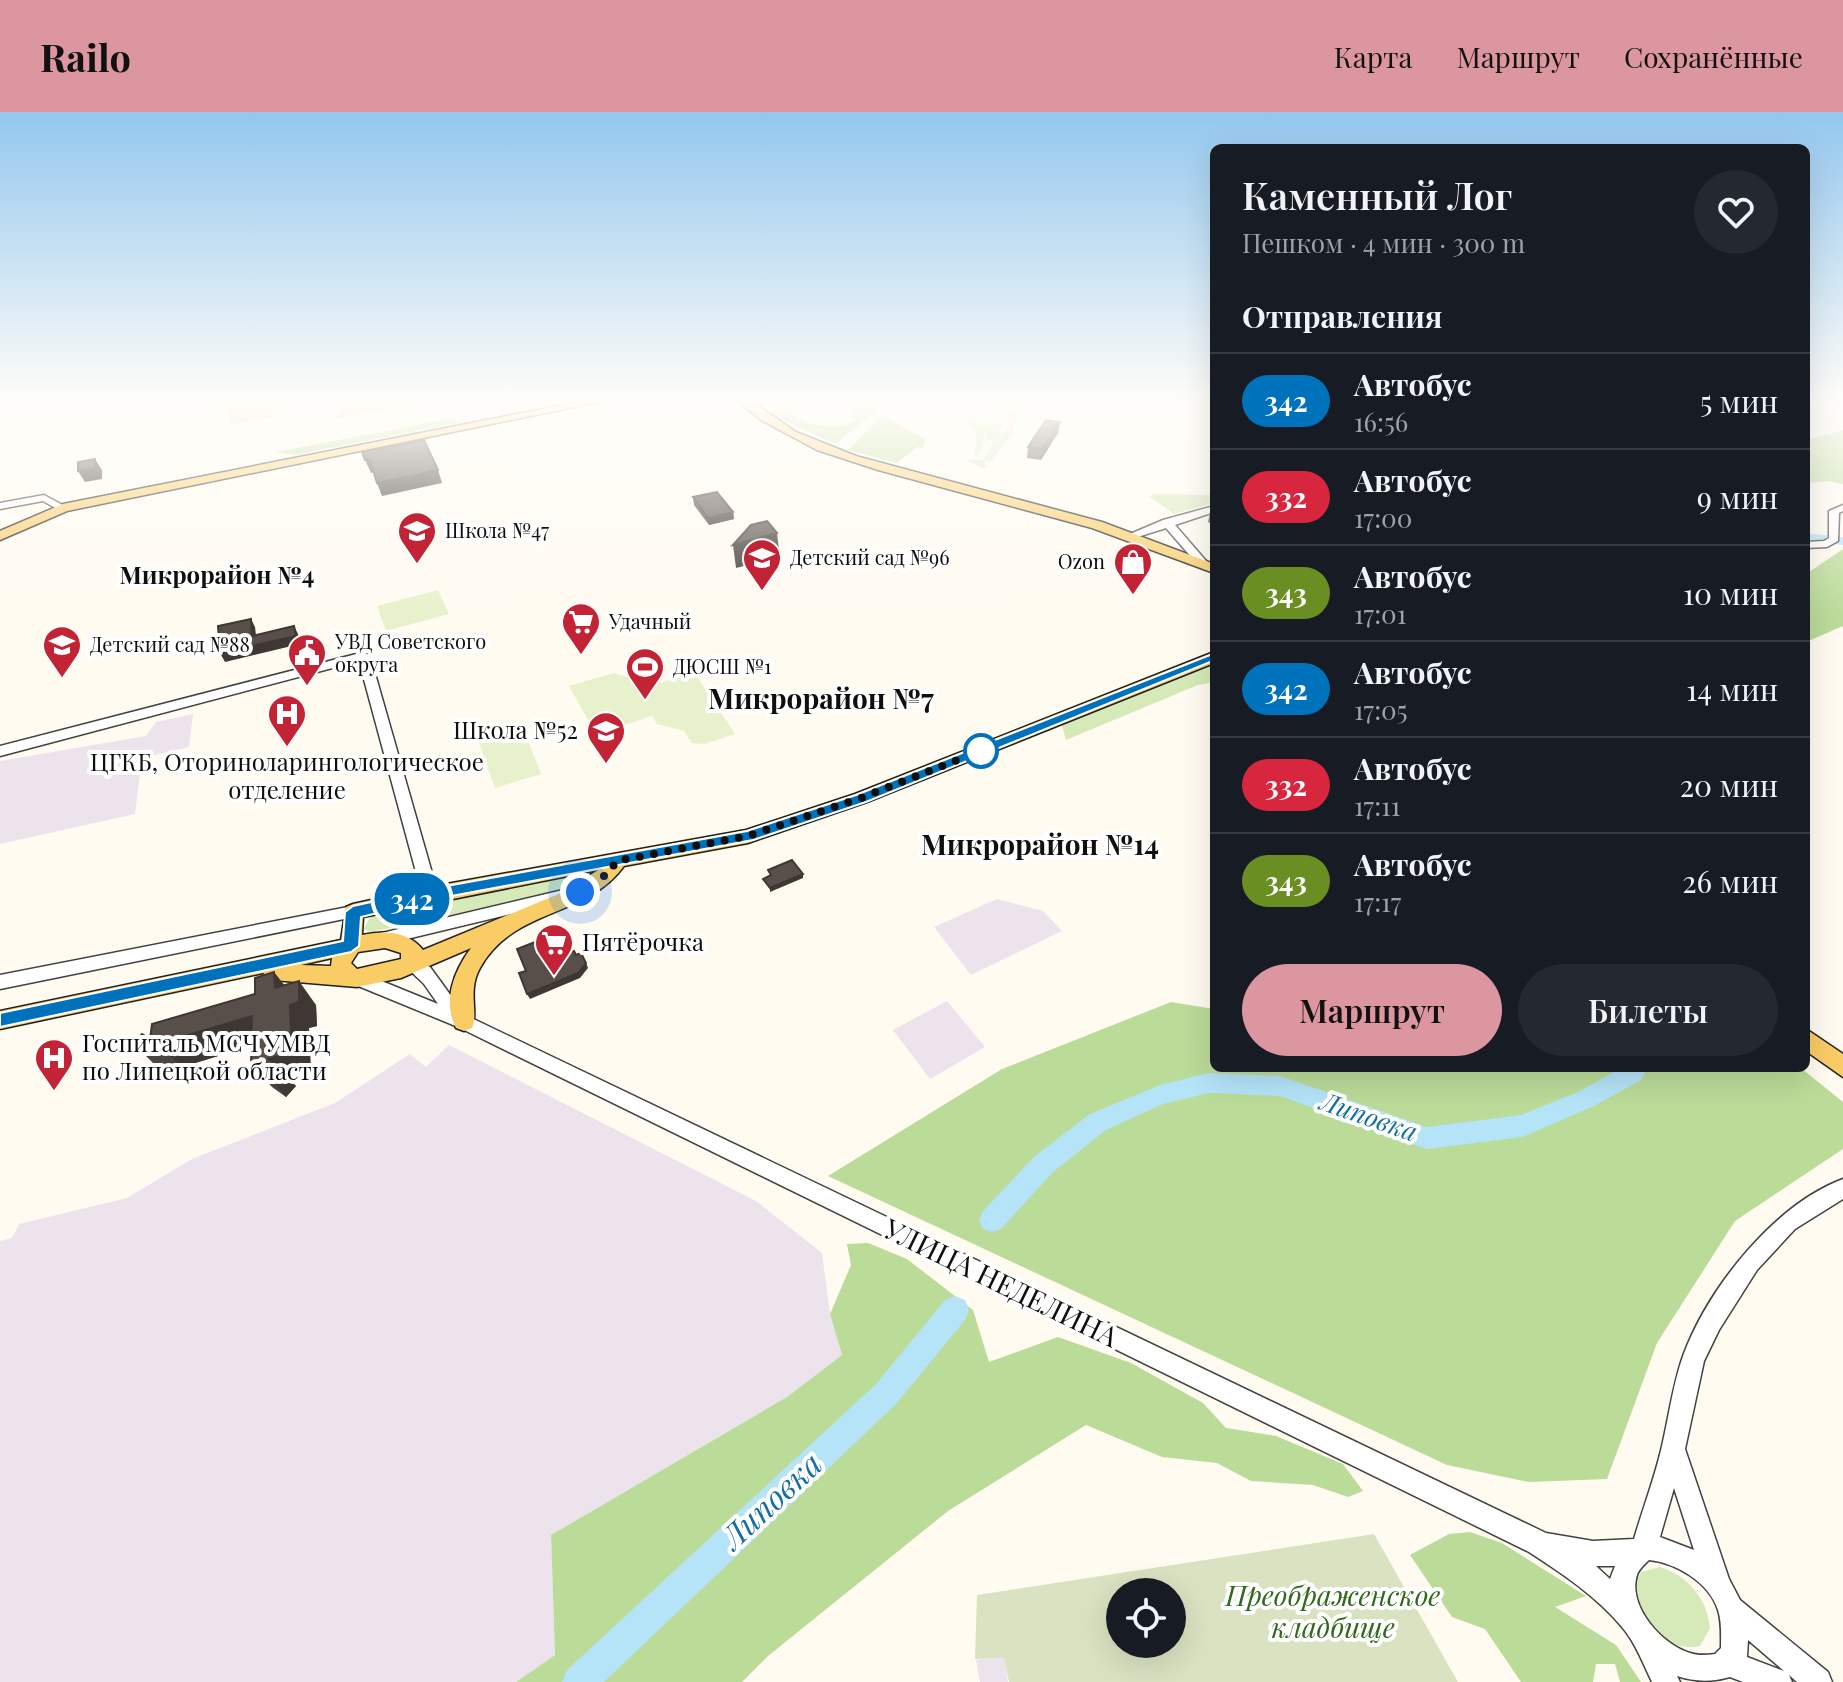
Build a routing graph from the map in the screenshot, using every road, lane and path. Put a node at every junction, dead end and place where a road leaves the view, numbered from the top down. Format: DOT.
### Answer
graph roads {
  1 [pos="247,471"];
  2 [pos="907,471"];
  3 [pos="0,506"];
  4 [pos="63,508"];
  5 [pos="1838,510"];
  6 [pos="1210,511"];
  7 [pos="1170,526"];
  8 [pos="0,536"];
  9 [pos="1128,537"];
  10 [pos="1810,545"];
  11 [pos="1149,546"];
  12 [pos="1208,567"];
  13 [pos="1210,582"];
  14 [pos="1210,659"];
  15 [pos="0,751"];
  16 [pos="617,861"];
  17 [pos="580,892"];
  18 [pos="430,894"];
  19 [pos="353,912"];
  20 [pos="508,921"];
  21 [pos="386,938"];
  22 [pos="351,946"];
  23 [pos="410,963"];
  24 [pos="352,977"];
  25 [pos="0,982"];
  26 [pos="178,984"];
  27 [pos="0,1020"];
  28 [pos="464,1022"];
  29 [pos="1810,1041"];
  30 [pos="1843,1067"];
  31 [pos="1843,1188"];
  32 [pos="1673,1450"];
  33 [pos="1538,1543"];
  34 [pos="1641,1550"];
  35 [pos="1726,1600"];
  36 [pos="1636,1624"];
  37 [pos="1721,1670"];
  38 [pos="1666,1682"];
  39 [pos="1778,1682"];
  40 [pos="1818,1682"];
  1 -- 4 [label="main road"];
  2 -- 9 [label="main road"];
  3 -- 4 [label="street"];
  4 -- 8 [label="main road"];
  5 -- 10 [label="street"];
  6 -- 7 [label="street"];
  7 -- 9 [label="street"];
  7 -- 12 [label="street"];
  9 -- 11 [label="main road"];
  11 -- 12 [label="main road"];
  11 -- 13 [label="main road"];
  14 -- 16 [label="main road"];
  15 -- 18 [label="street"];
  16 -- 17 [label="main road"];
  16 -- 18 [label="main road"];
  17 -- 20 [label="main road"];
  17 -- 21 [label="street"];
  18 -- 19 [label="main road"];
  19 -- 22 [label="main road"];
  19 -- 25 [label="street"];
  20 -- 23 [label="main road"];
  20 -- 28 [label="main road"];
  21 -- 22 [label="main road"];
  21 -- 23 [label="main road"];
  22 -- 24 [label="main road"];
  22 -- 26 [label="main road"];
  23 -- 24 [label="main road"];
  23 -- 28 [label="street, УЛИЦА НЕДЕЛИНА"];
  24 -- 26 [label="main road"];
  24 -- 28 [label="street, УЛИЦА НЕДЕЛИНА"];
  26 -- 27 [label="main road"];
  28 -- 33 [label="street, УЛИЦА НЕДЕЛИНА"];
  29 -- 30 [label="main road"];
  31 -- 32 [label="street"];
  32 -- 34 [label="street"];
  32 -- 35 [label="street"];
  33 -- 34 [label="street, УЛИЦА НЕДЕЛИНА"];
  33 -- 36 [label="street, УЛИЦА НЕДЕЛИНА"];
  34 -- 35 [label="street"];
  34 -- 36 [label="street"];
  35 -- 37 [label="street"];
  35 -- 40 [label="street"];
  36 -- 37 [label="street"];
  36 -- 38 [label="street"];
  37 -- 39 [label="street"];
}
